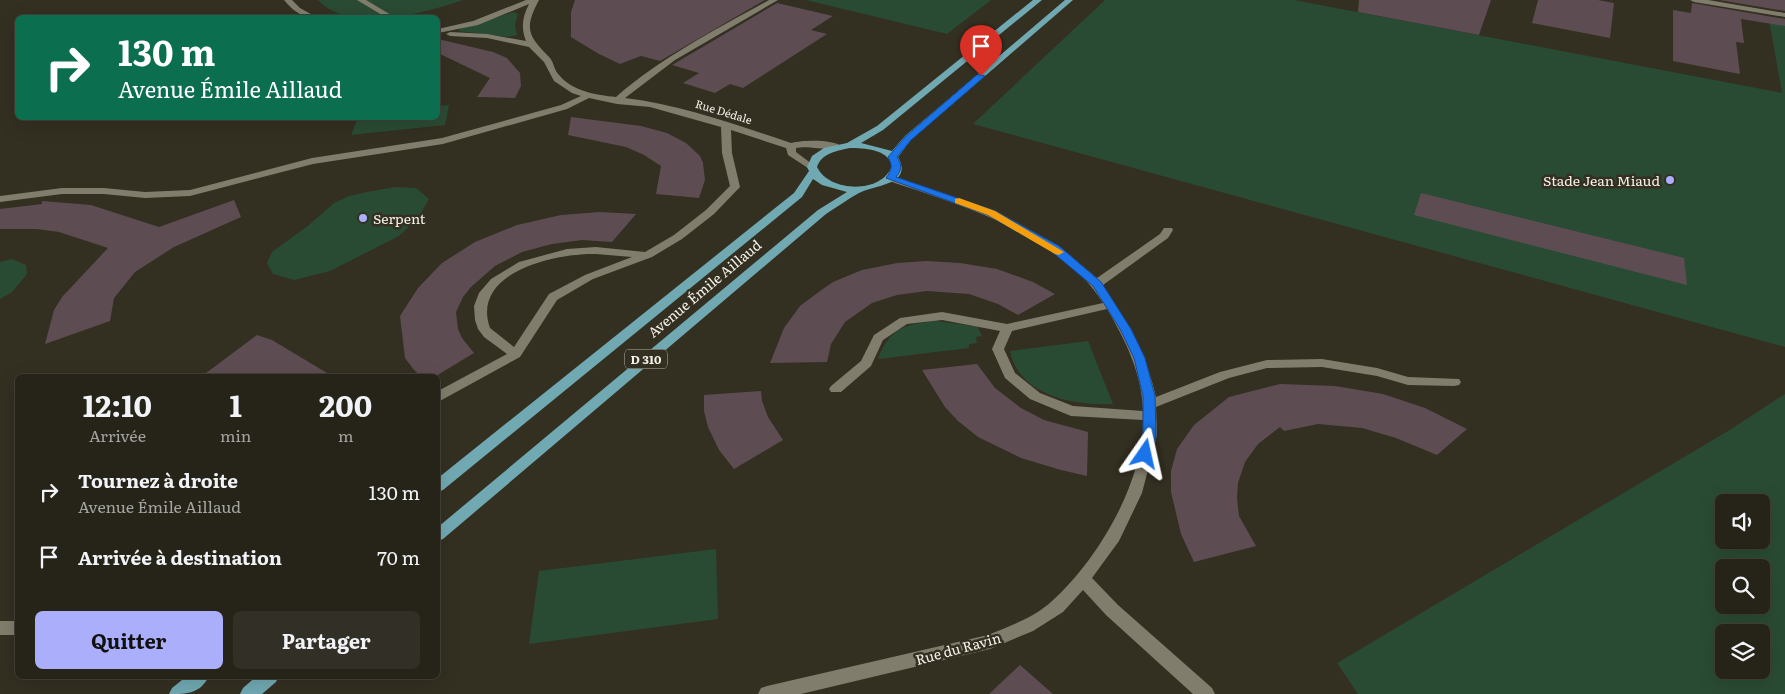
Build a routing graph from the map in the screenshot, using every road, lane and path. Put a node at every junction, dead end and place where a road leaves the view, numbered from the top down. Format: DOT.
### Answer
graph roads {
  1 [pos="288,0"];
  2 [pos="361,0"];
  3 [pos="534,0"];
  4 [pos="774,0"];
  5 [pos="1038,0"];
  6 [pos="1069,0"];
  7 [pos="1694,0"];
  8 [pos="308,15"];
  9 [pos="388,15"];
  10 [pos="1785,15"];
  11 [pos="440,32"];
  12 [pos="440,32"];
  13 [pos="532,45"];
  14 [pos="587,96"];
  15 [pos="617,101"];
  16 [pos="726,124"];
  17 [pos="850,145"];
  18 [pos="791,146"];
  19 [pos="838,147"];
  20 [pos="893,157"];
  21 [pos="812,170"];
  22 [pos="890,178"];
  23 [pos="858,189"];
  24 [pos="0,199"];
  25 [pos="1168,230"];
  26 [pos="648,255"];
  27 [pos="1097,284"];
  28 [pos="1110,305"];
  29 [pos="1006,328"];
  30 [pos="516,354"];
  31 [pos="1454,382"];
  32 [pos="836,389"];
  33 [pos="440,395"];
  34 [pos="1149,410"];
  35 [pos="440,484"];
  36 [pos="440,532"];
  37 [pos="1082,580"];
  38 [pos="0,628"];
  39 [pos="15,628"];
  40 [pos="196,679"];
  41 [pos="266,679"];
  42 [pos="178,694"];
  43 [pos="249,694"];
  44 [pos="767,694"];
  45 [pos="1206,694"];
  1 -- 8 [label="street"];
  2 -- 9 [label="street"];
  3 -- 11 [label="street"];
  3 -- 13 [label="street, Rue Dédale"];
  4 -- 15 [label="street"];
  5 -- 17 [label="main road"];
  6 -- 20 [label="main road"];
  7 -- 10 [label="street"];
  12 -- 13 [label="street"];
  13 -- 14 [label="street, Rue Dédale"];
  14 -- 15 [label="street, Rue Dédale"];
  14 -- 24 [label="street"];
  15 -- 16 [label="street, Rue Dédale"];
  16 -- 18 [label="street, Rue Dédale"];
  16 -- 26 [label="street"];
  17 -- 19 [label="main road, Avenue Émile Aillaud"];
  17 -- 20 [label="main road"];
  18 -- 19 [label="street"];
  18 -- 21 [label="street"];
  19 -- 21 [label="main road, Avenue Émile Aillaud"];
  20 -- 22 [label="main road"];
  21 -- 23 [label="main road"];
  21 -- 35 [label="main road, Avenue Émile Aillaud / D 310"];
  22 -- 23 [label="main road"];
  22 -- 27 [label="street, Rue du Ravin"];
  23 -- 36 [label="main road, Avenue Émile Aillaud / D 310"];
  25 -- 27 [label="street"];
  26 -- 30 [label="street"];
  26 -- 30 [label="street"];
  27 -- 28 [label="street, Rue du Ravin"];
  28 -- 29 [label="street"];
  28 -- 34 [label="street, Rue du Ravin"];
  29 -- 32 [label="street"];
  29 -- 34 [label="street"];
  30 -- 33 [label="street"];
  31 -- 34 [label="street"];
  34 -- 37 [label="street, Rue du Ravin"];
  37 -- 44 [label="street, Rue du Ravin"];
  37 -- 45 [label="street"];
  38 -- 39 [label="street"];
  40 -- 42 [label="main road"];
  41 -- 43 [label="main road"];
}
